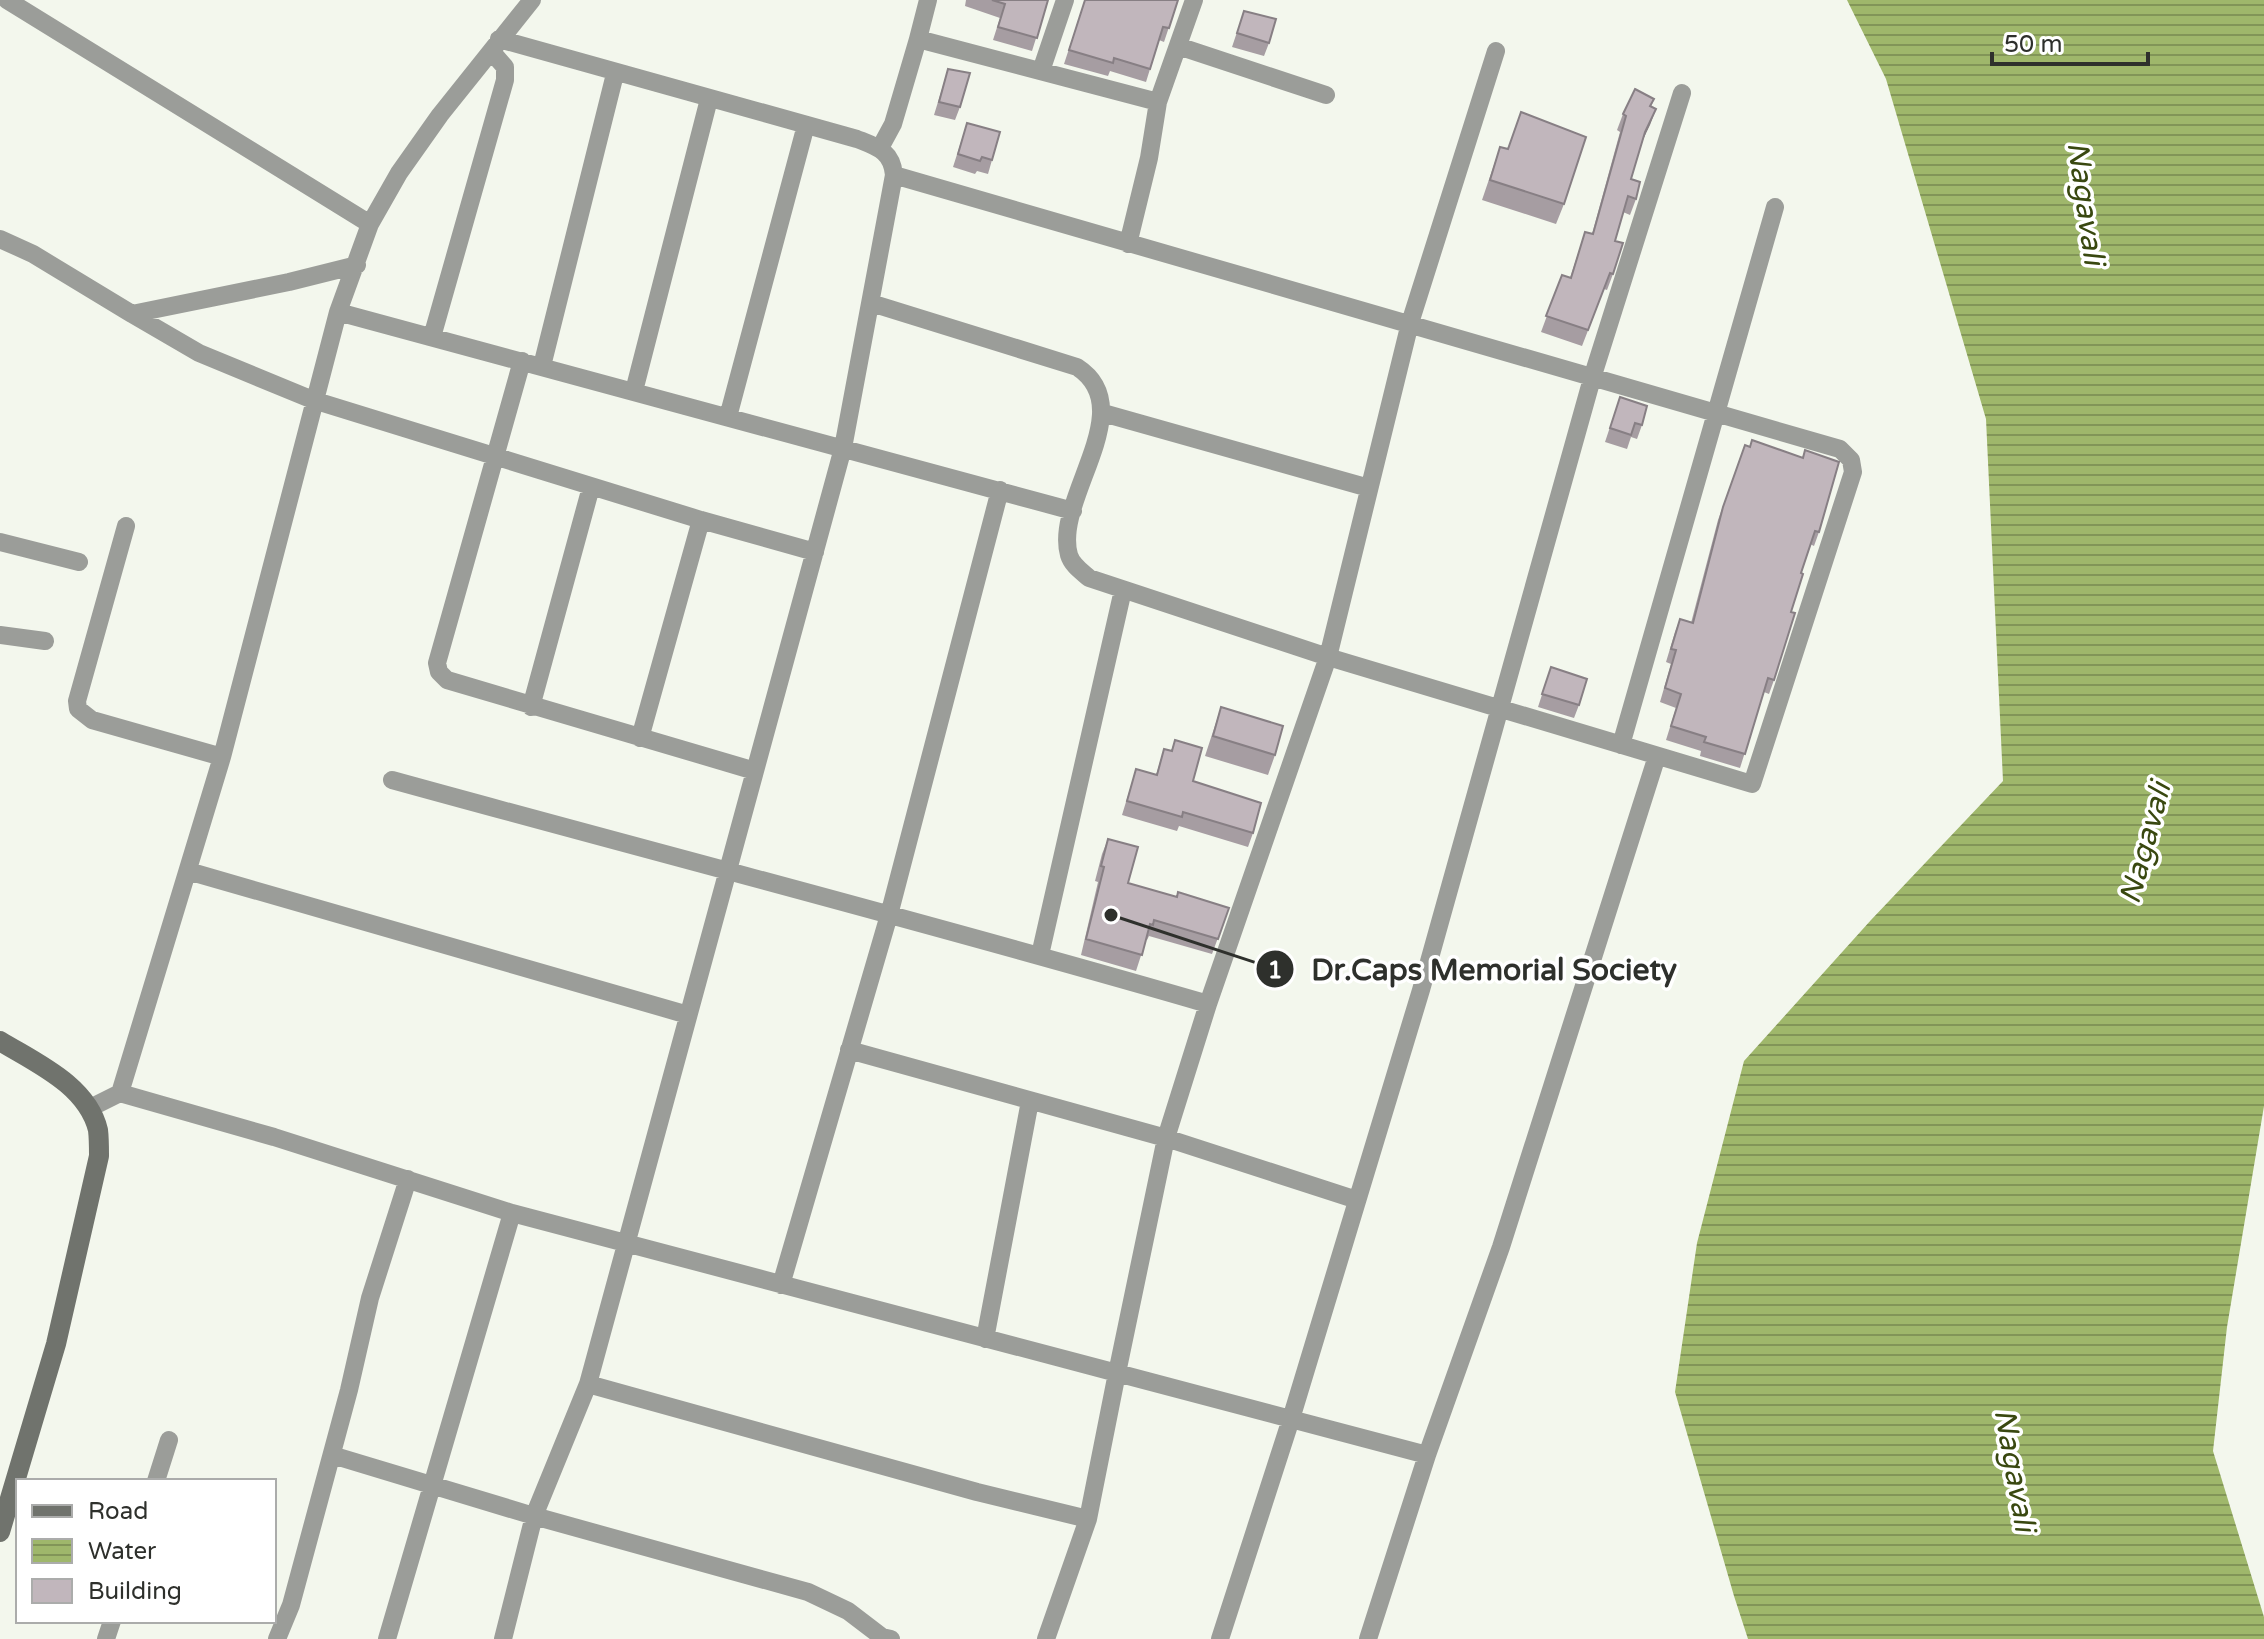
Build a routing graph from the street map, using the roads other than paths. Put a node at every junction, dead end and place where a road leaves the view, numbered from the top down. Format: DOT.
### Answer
graph roads {
  1 [pos="7,0"];
  2 [pos="532,0"];
  3 [pos="928,0"];
  4 [pos="1065,0"];
  5 [pos="1194,0"];
  6 [pos="918,39"];
  7 [pos="495,45"];
  8 [pos="1178,46"];
  9 [pos="1496,51"];
  10 [pos="1041,71"];
  11 [pos="615,74"];
  12 [pos="1682,93"];
  13 [pos="1326,95"];
  14 [pos="709,99"];
  15 [pos="1158,102"];
  16 [pos="806,125"];
  17 [pos="880,148"];
  18 [pos="894,175"];
  19 [pos="1775,207"];
  20 [pos="370,224"];
  21 [pos="0,239"];
  22 [pos="1128,244"];
  23 [pos="357,265"];
  24 [pos="871,303"];
  25 [pos="338,312"];
  26 [pos="132,314"];
  27 [pos="1410,323"];
  28 [pos="432,337"];
  29 [pos="522,361"];
  30 [pos="542,366"];
  31 [pos="1593,375"];
  32 [pos="634,391"];
  33 [pos="313,400"];
  34 [pos="1103,413"];
  35 [pos="1715,414"];
  36 [pos="728,417"];
  37 [pos="843,448"];
  38 [pos="495,458"];
  39 [pos="591,487"];
  40 [pos="1369,488"];
  41 [pos="1000,490"];
  42 [pos="1073,511"];
  43 [pos="701,520"];
  44 [pos="126,526"];
  45 [pos="0,542"];
  46 [pos="815,552"];
  47 [pos="79,562"];
  48 [pos="1123,590"];
  49 [pos="0,635"];
  50 [pos="45,641"];
  51 [pos="1328,657"];
  52 [pos="531,707"];
  53 [pos="1501,709"];
  54 [pos="640,738"];
  55 [pos="1621,745"];
  56 [pos="1657,756"];
  57 [pos="222,757"];
  58 [pos="755,771"];
  59 [pos="392,780"];
  60 [pos="188,871"];
  61 [pos="727,873"];
  62 [pos="889,915"];
  63 [pos="1040,955"];
  64 [pos="1208,1004"];
  65 [pos="688,1015"];
  66 [pos="0,1041"];
  67 [pos="849,1050"];
  68 [pos="120,1093"];
  69 [pos="1030,1101"];
  70 [pos="90,1108"];
  71 [pos="1166,1138"];
  72 [pos="408,1179"];
  73 [pos="1357,1200"];
  74 [pos="512,1213"];
  75 [pos="626,1244"];
  76 [pos="781,1285"];
  77 [pos="985,1339"];
  78 [pos="1117,1373"];
  79 [pos="588,1384"];
  80 [pos="1291,1419"];
  81 [pos="169,1440"];
  82 [pos="332,1455"];
  83 [pos="1427,1455"];
  84 [pos="157,1479"];
  85 [pos="433,1485"];
  86 [pos="534,1516"];
  87 [pos="1088,1519"];
  88 [pos="0,1532"];
  89 [pos="885,1638"];
  90 [pos="277,1639"];
  91 [pos="387,1639"];
  92 [pos="503,1639"];
  93 [pos="1046,1639"];
  94 [pos="1220,1639"];
  95 [pos="1368,1639"];
  1 -- 20 [label="street"];
  2 -- 7 [label="street"];
  3 -- 6 [label="street"];
  4 -- 10 [label="street"];
  5 -- 8 [label="street"];
  6 -- 10 [label="street"];
  6 -- 17 [label="street"];
  7 -- 11 [label="street"];
  7 -- 20 [label="street"];
  7 -- 28 [label="street"];
  8 -- 13 [label="street"];
  8 -- 15 [label="street"];
  9 -- 27 [label="street"];
  10 -- 15 [label="street"];
  11 -- 14 [label="street"];
  11 -- 30 [label="street"];
  12 -- 31 [label="street"];
  14 -- 16 [label="street"];
  14 -- 32 [label="street"];
  15 -- 22 [label="street"];
  16 -- 17 [label="street"];
  16 -- 36 [label="street"];
  17 -- 18 [label="street"];
  18 -- 22 [label="street"];
  18 -- 24 [label="street"];
  19 -- 35 [label="street"];
  20 -- 23 [label="street"];
  21 -- 26 [label="street"];
  22 -- 27 [label="street"];
  23 -- 25 [label="street"];
  23 -- 26 [label="street"];
  24 -- 34 [label="street"];
  24 -- 37 [label="street"];
  25 -- 28 [label="street"];
  25 -- 33 [label="street"];
  26 -- 33 [label="street"];
  27 -- 31 [label="street"];
  27 -- 40 [label="street"];
  28 -- 29 [label="street"];
  29 -- 30 [label="street"];
  29 -- 38 [label="street"];
  30 -- 32 [label="street"];
  31 -- 35 [label="street"];
  31 -- 53 [label="street"];
  32 -- 36 [label="street"];
  33 -- 38 [label="street"];
  33 -- 57 [label="street"];
  34 -- 40 [label="street"];
  34 -- 42 [label="street"];
  35 -- 55 [label="street"];
  35 -- 56 [label="street"];
  36 -- 37 [label="street"];
  37 -- 41 [label="street"];
  37 -- 46 [label="street"];
  38 -- 39 [label="street"];
  38 -- 52 [label="street"];
  39 -- 43 [label="street"];
  39 -- 52 [label="street"];
  40 -- 51 [label="street"];
  41 -- 42 [label="street"];
  41 -- 62 [label="street"];
  42 -- 48 [label="street"];
  43 -- 46 [label="street"];
  43 -- 54 [label="street"];
  44 -- 57 [label="street"];
  45 -- 47 [label="street"];
  46 -- 58 [label="street"];
  48 -- 51 [label="street"];
  48 -- 63 [label="street"];
  49 -- 50 [label="street"];
  51 -- 53 [label="street"];
  51 -- 64 [label="street"];
  52 -- 54 [label="street"];
  53 -- 55 [label="street"];
  53 -- 73 [label="street"];
  54 -- 58 [label="street"];
  55 -- 56 [label="street"];
  56 -- 83 [label="street"];
  57 -- 60 [label="street"];
  58 -- 61 [label="street"];
  59 -- 61 [label="street"];
  60 -- 65 [label="street"];
  60 -- 68 [label="street"];
  61 -- 62 [label="street"];
  61 -- 65 [label="street"];
  62 -- 63 [label="street"];
  62 -- 67 [label="street"];
  63 -- 64 [label="street"];
  64 -- 71 [label="street"];
  65 -- 75 [label="street"];
  66 -- 70 [label="main road"];
  67 -- 69 [label="street"];
  67 -- 76 [label="street"];
  68 -- 70 [label="street"];
  68 -- 72 [label="street"];
  69 -- 71 [label="street"];
  69 -- 77 [label="street"];
  70 -- 88 [label="main road"];
  71 -- 73 [label="street"];
  71 -- 78 [label="street"];
  72 -- 74 [label="street"];
  72 -- 82 [label="street"];
  73 -- 80 [label="street"];
  74 -- 75 [label="street"];
  74 -- 85 [label="street"];
  75 -- 76 [label="street"];
  75 -- 79 [label="street"];
  76 -- 77 [label="street"];
  77 -- 78 [label="street"];
  78 -- 80 [label="street"];
  78 -- 87 [label="street"];
  79 -- 86 [label="street"];
  79 -- 87 [label="street"];
  80 -- 83 [label="street"];
  80 -- 94 [label="street"];
  81 -- 84 [label="street"];
  82 -- 85 [label="street"];
  82 -- 90 [label="street"];
  83 -- 95 [label="street"];
  85 -- 86 [label="street"];
  85 -- 91 [label="street"];
  86 -- 89 [label="street"];
  86 -- 92 [label="street"];
  87 -- 93 [label="street"];
}
